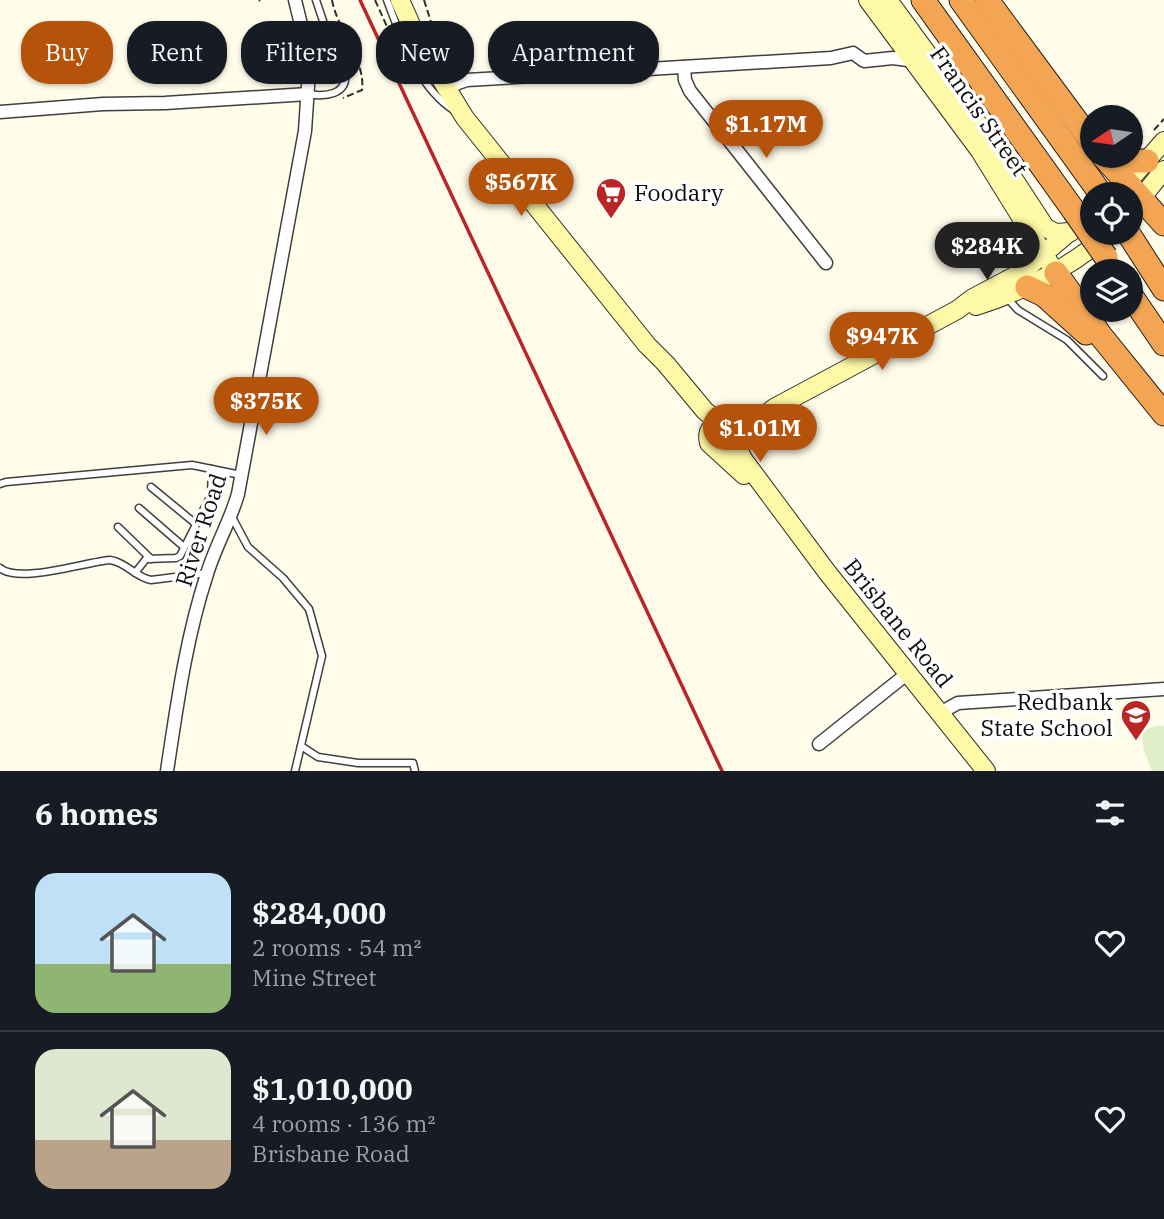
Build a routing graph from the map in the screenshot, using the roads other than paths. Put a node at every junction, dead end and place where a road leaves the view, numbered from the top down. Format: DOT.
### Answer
graph roads {
  1 [pos="295,0"];
  2 [pos="316,0"];
  3 [pos="387,0"];
  4 [pos="400,0"];
  5 [pos="868,0"];
  6 [pos="888,0"];
  7 [pos="923,0"];
  8 [pos="961,0"];
  9 [pos="987,0"];
  10 [pos="915,61"];
  11 [pos="684,67"];
  12 [pos="446,91"];
  13 [pos="308,94"];
  14 [pos="0,112"];
  15 [pos="465,118"];
  16 [pos="1080,122"];
  17 [pos="1158,137"];
  18 [pos="1155,166"];
  19 [pos="1103,182"];
  20 [pos="1126,182"];
  21 [pos="1143,191"];
  22 [pos="1143,210"];
  23 [pos="1079,219"];
  24 [pos="1164,224"];
  25 [pos="1096,245"];
  26 [pos="1130,245"];
  27 [pos="1107,259"];
  28 [pos="826,263"];
  29 [pos="1050,264"];
  30 [pos="1027,287"];
  31 [pos="1164,289"];
  32 [pos="1006,297"];
  33 [pos="957,310"];
  34 [pos="1143,313"];
  35 [pos="1101,336"];
  36 [pos="1164,344"];
  37 [pos="1103,376"];
  38 [pos="1164,414"];
  39 [pos="725,435"];
  40 [pos="212,469"];
  41 [pos="242,475"];
  42 [pos="0,484"];
  43 [pos="151,487"];
  44 [pos="139,508"];
  45 [pos="232,517"];
  46 [pos="196,524"];
  47 [pos="118,527"];
  48 [pos="184,547"];
  49 [pos="151,559"];
  50 [pos="0,568"];
  51 [pos="135,573"];
  52 [pos="207,573"];
  53 [pos="908,674"];
  54 [pos="1164,689"];
  55 [pos="940,713"];
  56 [pos="819,744"];
  57 [pos="301,746"];
  58 [pos="167,771"];
  59 [pos="295,771"];
  60 [pos="415,771"];
  61 [pos="986,771"];
  1 -- 13 [label="street, River Road"];
  2 -- 13 [label="lane"];
  3 -- 15 [label="lane"];
  4 -- 12 [label="main road, Brisbane Road"];
  5 -- 10 [label="main road, Francis Street"];
  6 -- 23 [label="main road, Francis Street"];
  7 -- 23 [label="highway"];
  8 -- 19 [label="highway"];
  9 -- 16 [label="highway"];
  10 -- 11 [label="street"];
  10 -- 29 [label="main road, Francis Street"];
  11 -- 12 [label="street"];
  11 -- 28 [label="street"];
  12 -- 15 [label="main road, Brisbane Road"];
  13 -- 14 [label="street"];
  13 -- 41 [label="street, River Road"];
  15 -- 39 [label="main road, Brisbane Road"];
  17 -- 18 [label="main road"];
  18 -- 20 [label="main road"];
  18 -- 21 [label="main road"];
  22 -- 24 [label="highway"];
  23 -- 27 [label="highway, bridge"];
  23 -- 29 [label="main road"];
  25 -- 29 [label="main road"];
  26 -- 31 [label="highway"];
  29 -- 30 [label="main road"];
  29 -- 33 [label="main road"];
  29 -- 35 [label="highway"];
  30 -- 32 [label="main road"];
  30 -- 35 [label="highway"];
  32 -- 33 [label="main road"];
  32 -- 37 [label="lane"];
  33 -- 39 [label="main road"];
  34 -- 36 [label="highway"];
  35 -- 38 [label="highway"];
  39 -- 53 [label="main road, Brisbane Road"];
  40 -- 41 [label="lane"];
  40 -- 42 [label="lane"];
  40 -- 46 [label="lane"];
  41 -- 45 [label="street, River Road"];
  43 -- 46 [label="lane"];
  44 -- 48 [label="lane"];
  45 -- 52 [label="street, River Road"];
  45 -- 57 [label="lane"];
  46 -- 48 [label="lane"];
  47 -- 49 [label="lane"];
  48 -- 49 [label="lane"];
  49 -- 51 [label="lane"];
  50 -- 51 [label="lane"];
  51 -- 52 [label="lane"];
  52 -- 58 [label="street, River Road"];
  53 -- 55 [label="main road, Brisbane Road"];
  53 -- 56 [label="street"];
  54 -- 55 [label="street"];
  55 -- 61 [label="main road, Brisbane Road"];
  57 -- 59 [label="lane"];
  57 -- 60 [label="lane"];
}
